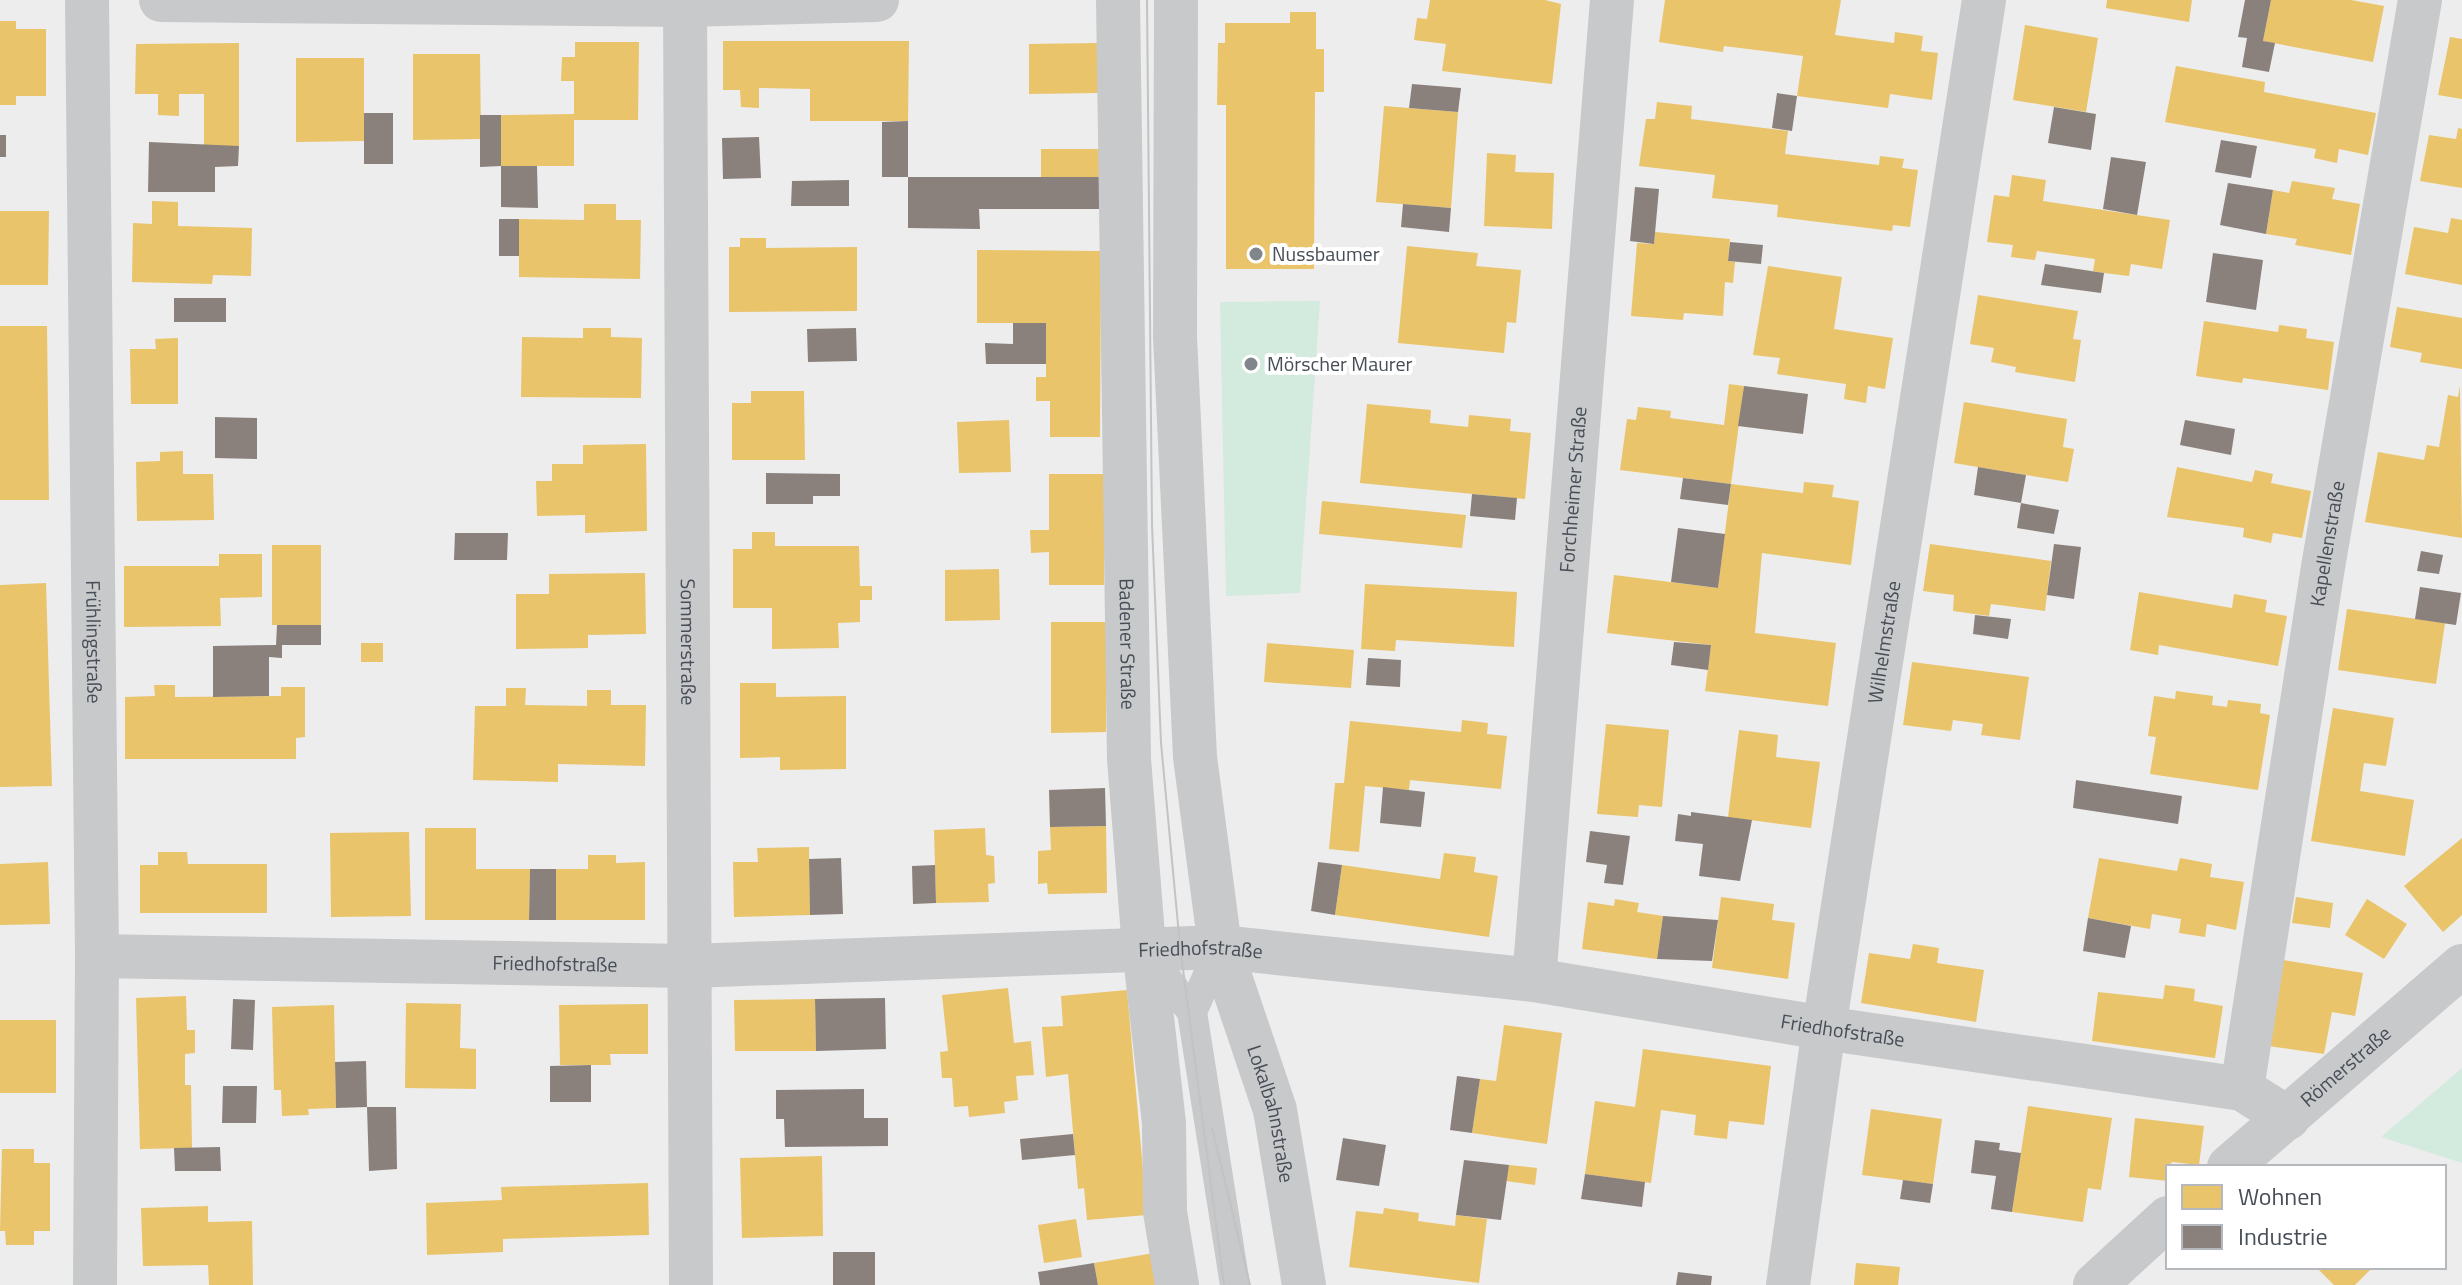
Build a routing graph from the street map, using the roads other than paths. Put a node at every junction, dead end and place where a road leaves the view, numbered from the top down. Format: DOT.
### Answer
graph roads {
  1 [pos="87,0"];
  2 [pos="161,0"];
  3 [pos="877,0"];
  4 [pos="1118,0"];
  5 [pos="1176,0"];
  6 [pos="1612,0"];
  7 [pos="1984,0"];
  8 [pos="2420,0"];
  9 [pos="685,3"];
  10 [pos="1220,947"];
  11 [pos="1144,948"];
  12 [pos="97,956"];
  13 [pos="690,966"];
  14 [pos="2462,966"];
  15 [pos="1534,980"];
  16 [pos="1192,1012"];
  17 [pos="1824,1028"];
  18 [pos="2242,1089"];
  19 [pos="2288,1118"];
  20 [pos="2231,1165"];
  21 [pos="2166,1220"];
  22 [pos="95,1285"];
  23 [pos="691,1285"];
  24 [pos="1177,1285"];
  25 [pos="1235,1285"];
  26 [pos="1304,1285"];
  27 [pos="1788,1285"];
  28 [pos="2095,1285"];
  1 -- 12 [label="street, Frühlingstraße"];
  2 -- 9 [label="street"];
  3 -- 9 [label="street"];
  4 -- 11 [label="street, Badener Straße"];
  5 -- 10 [label="street"];
  6 -- 15 [label="street, Forchheimer Straße"];
  7 -- 17 [label="street, Wilhelmstraße"];
  8 -- 18 [label="street, Kapellenstraße"];
  9 -- 13 [label="street, Sommerstraße"];
  10 -- 11 [label="street, Friedhofstraße"];
  10 -- 15 [label="street, Friedhofstraße"];
  10 -- 16 [label="lane"];
  10 -- 26 [label="street, Lokalbahnstraße"];
  11 -- 13 [label="street, Friedhofstraße"];
  11 -- 16 [label="lane"];
  11 -- 24 [label="street, Badener Straße"];
  12 -- 13 [label="street, Friedhofstraße"];
  12 -- 22 [label="street, Frühlingstraße"];
  13 -- 23 [label="street, Sommerstraße"];
  14 -- 19 [label="street, Römerstraße"];
  15 -- 17 [label="street, Friedhofstraße"];
  16 -- 25 [label="lane"];
  17 -- 18 [label="street, Friedhofstraße"];
  17 -- 27 [label="street, Wilhelmstraße"];
  18 -- 19 [label="street, Friedhofstraße"];
  19 -- 20 [label="street, Römerstraße"];
  21 -- 28 [label="street"];
}
